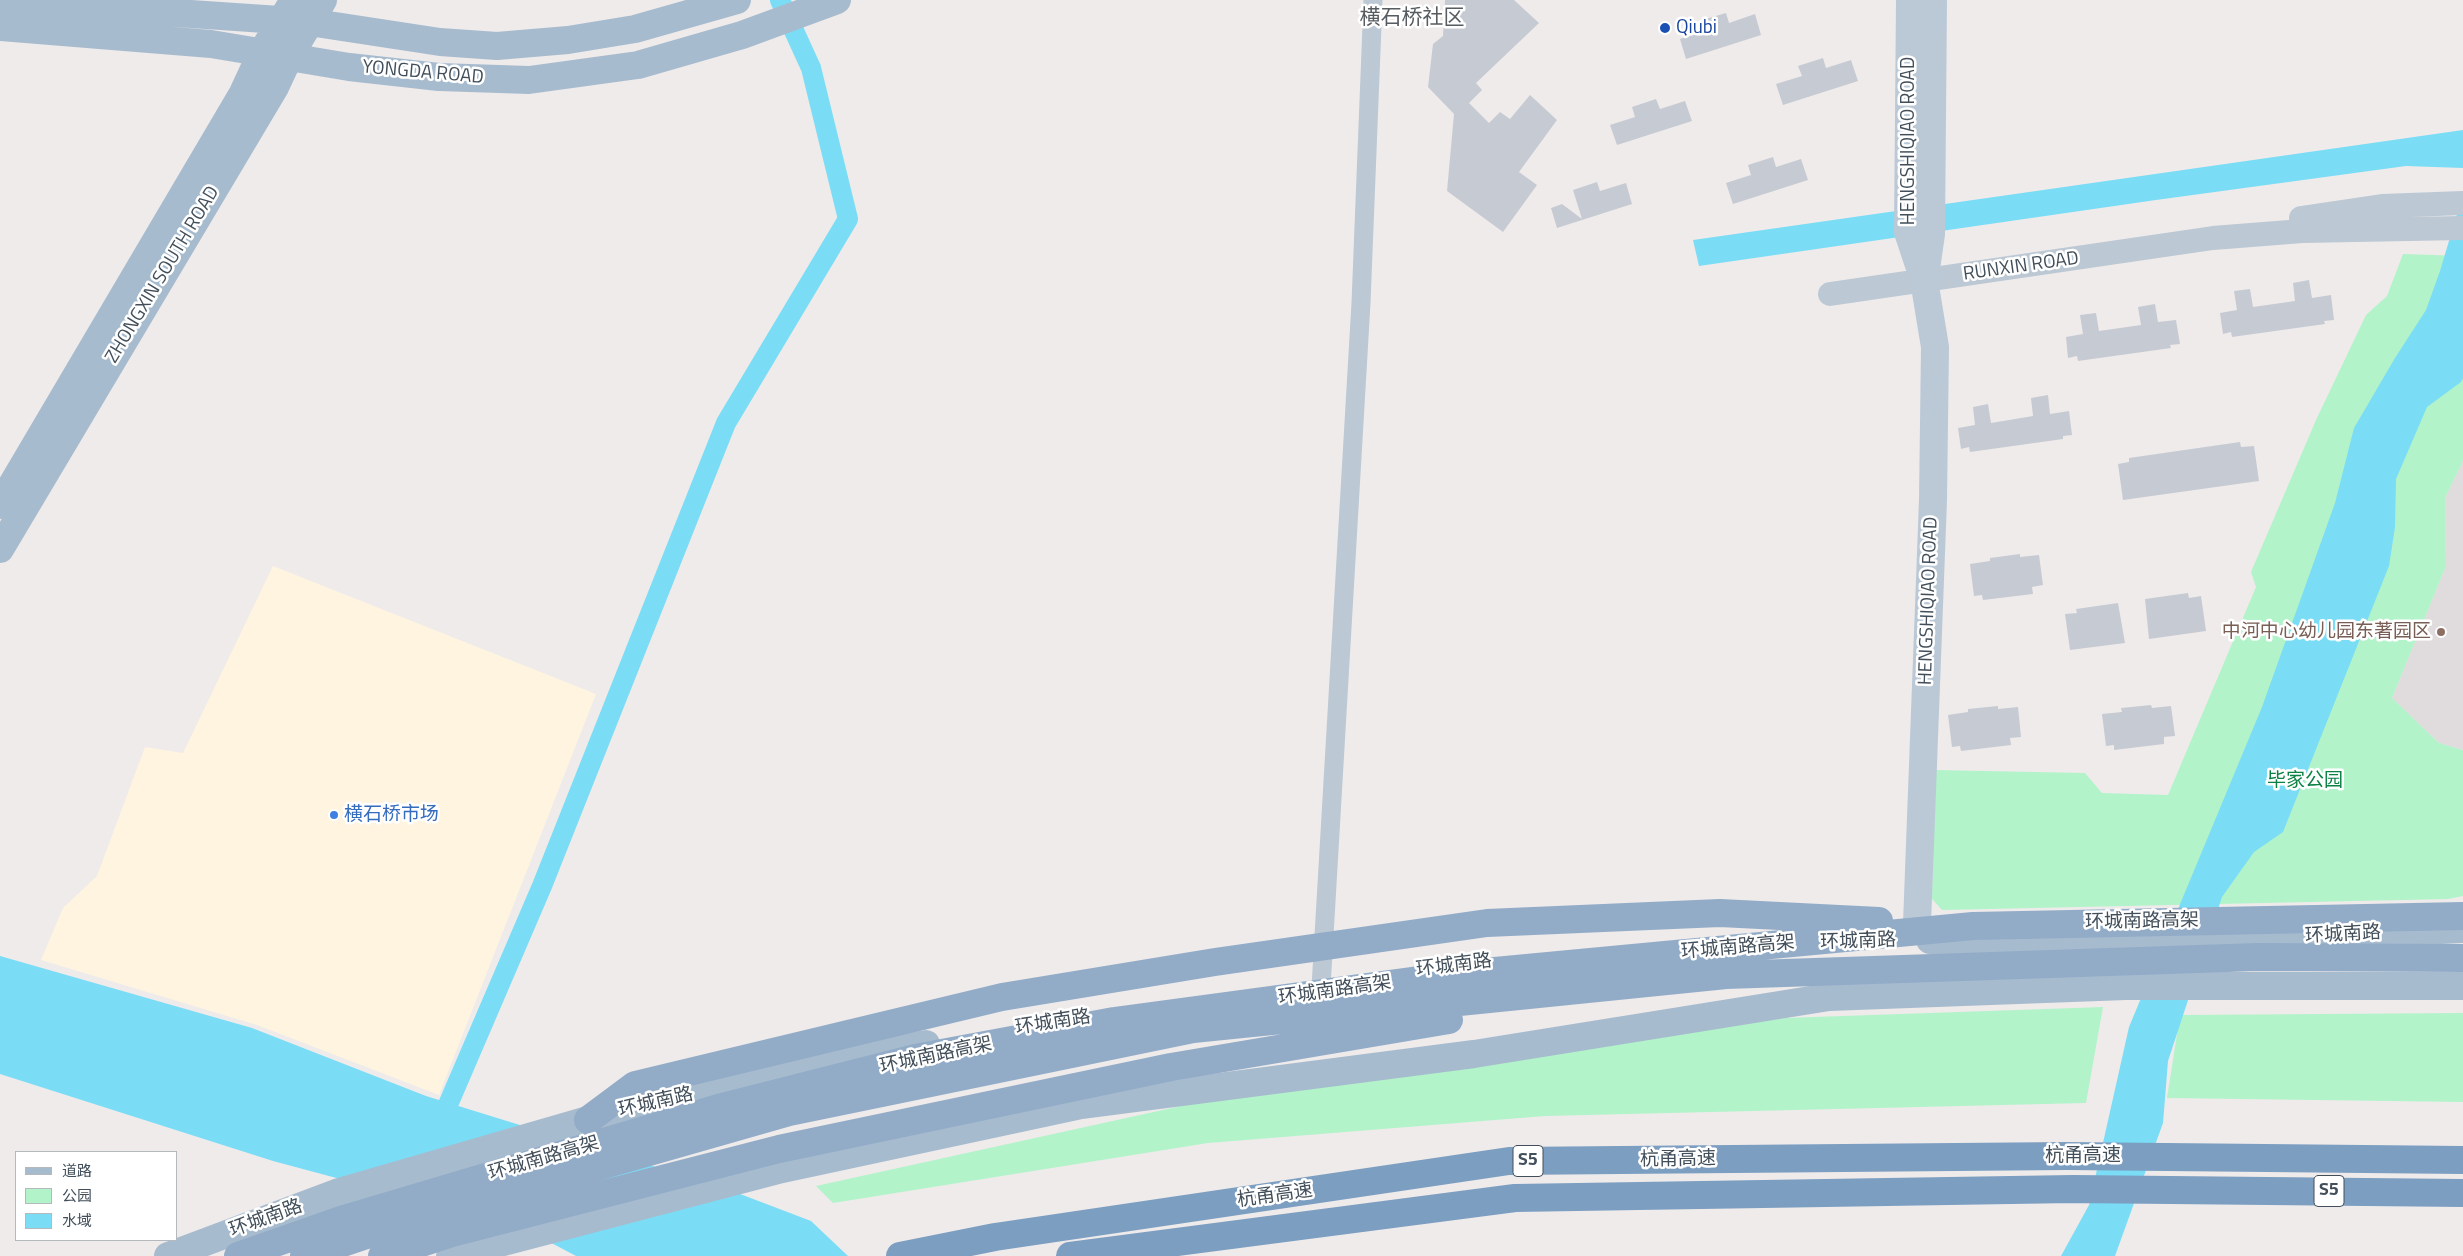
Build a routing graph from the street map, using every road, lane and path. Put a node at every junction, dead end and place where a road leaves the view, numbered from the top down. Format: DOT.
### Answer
graph roads {
  1 [pos="837,0"];
  2 [pos="1373,0"];
  3 [pos="1910,0"];
  4 [pos="1934,0"];
  5 [pos="0,1"];
  6 [pos="733,2"];
  7 [pos="287,10"];
  8 [pos="316,11"];
  9 [pos="0,27"];
  10 [pos="262,52"];
  11 [pos="289,56"];
  12 [pos="2463,203"];
  13 [pos="2463,228"];
  14 [pos="2213,238"];
  15 [pos="1924,280"];
  16 [pos="1830,294"];
  17 [pos="0,505"];
  18 [pos="0,549"];
  19 [pos="2463,916"];
  20 [pos="1917,924"];
  21 [pos="1973,926"];
  22 [pos="2463,930"];
  23 [pos="2463,958"];
  24 [pos="1726,975"];
  25 [pos="1321,983"];
  26 [pos="2463,986"];
  27 [pos="1315,1075"];
  28 [pos="588,1120"];
  29 [pos="2463,1160"];
  30 [pos="2463,1193"];
  31 [pos="452,1248"];
  32 [pos="168,1256"];
  33 [pos="238,1256"];
  34 [pos="304,1256"];
  35 [pos="382,1256"];
  36 [pos="900,1256"];
  37 [pos="1070,1256"];
  1 -- 11 [label="main road, YONGDA ROAD"];
  2 -- 25 [label="street"];
  3 -- 15 [label="main road, HENGSHIQIAO ROAD"];
  4 -- 15 [label="main road, HENGSHIQIAO ROAD"];
  5 -- 7 [label="main road, YONGDA ROAD"];
  6 -- 8 [label="main road, YONGDA ROAD"];
  7 -- 8 [label="main road, YONGDA ROAD"];
  7 -- 10 [label="main road, ZHONGXIN SOUTH ROAD"];
  8 -- 11 [label="main road, ZHONGXIN SOUTH ROAD"];
  9 -- 10 [label="main road, YONGDA ROAD"];
  10 -- 11 [label="main road, YONGDA ROAD"];
  10 -- 17 [label="main road, ZHONGXIN SOUTH ROAD"];
  11 -- 18 [label="main road, ZHONGXIN SOUTH ROAD"];
  12 -- 14 [label="street, RUNXIN ROAD"];
  13 -- 14 [label="street, RUNXIN ROAD"];
  14 -- 15 [label="street, RUNXIN ROAD"];
  15 -- 16 [label="street, RUNXIN ROAD"];
  15 -- 20 [label="main road, HENGSHIQIAO ROAD"];
  19 -- 21 [label="highway, 环城南路高架"];
  20 -- 21 [label="highway"];
  20 -- 28 [label="highway"];
  21 -- 33 [label="highway, 环城南路高架"];
  22 -- 25 [label="main road, 环城南路"];
  23 -- 24 [label="highway, 环城南路高架"];
  24 -- 31 [label="highway"];
  24 -- 34 [label="highway, 环城南路高架"];
  25 -- 27 [label="street"];
  25 -- 28 [label="main road, 环城南路"];
  26 -- 27 [label="main road"];
  27 -- 31 [label="main road"];
  28 -- 32 [label="main road, 环城南路"];
  29 -- 36 [label="highway, 杭甬高速 / S5"];
  30 -- 37 [label="highway, 杭甬高速 / S5"];
  31 -- 35 [label="highway"];
}
